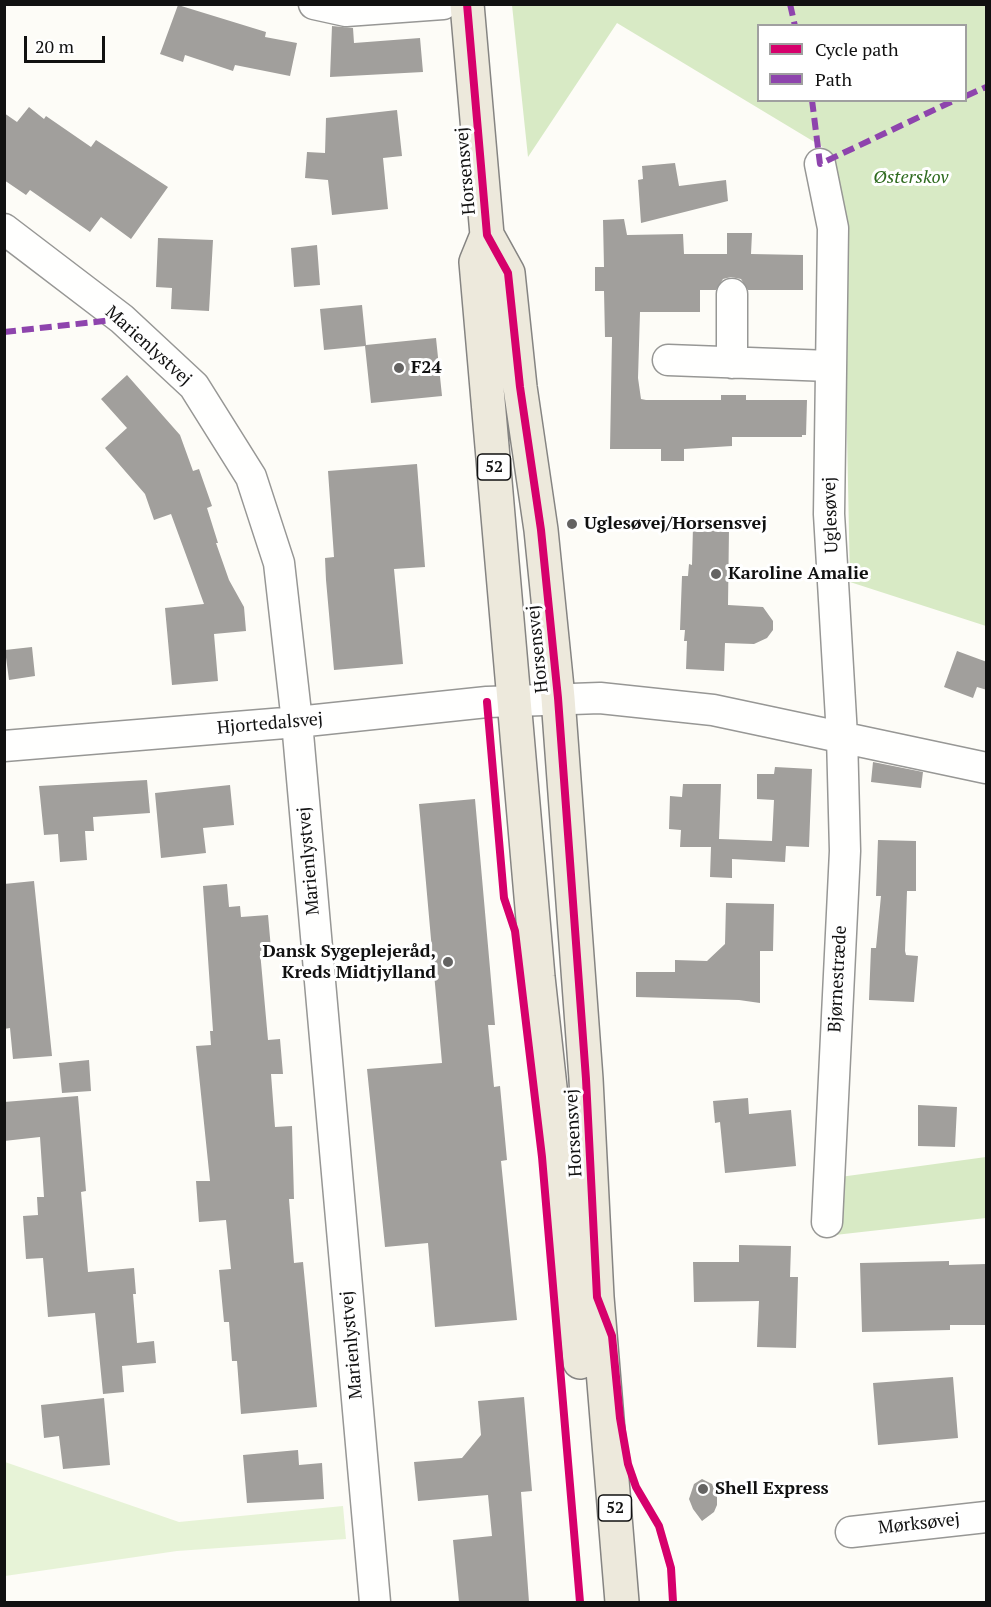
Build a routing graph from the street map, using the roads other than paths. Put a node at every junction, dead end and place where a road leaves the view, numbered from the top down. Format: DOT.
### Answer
graph roads {
  1 [pos="314,4"];
  2 [pos="443,4"];
  3 [pos="467,4"];
  4 [pos="820,164"];
  5 [pos="4,229"];
  6 [pos="487,235"];
  7 [pos="732,294"];
  8 [pos="668,360"];
  9 [pos="732,363"];
  10 [pos="830,366"];
  11 [pos="536,699"];
  12 [pos="297,722"];
  13 [pos="842,736"];
  14 [pos="4,746"];
  15 [pos="987,768"];
  16 [pos="827,1222"];
  17 [pos="987,1517"];
  18 [pos="851,1532"];
  19 [pos="375,1602"];
  20 [pos="603,1602"];
  21 [pos="622,1602"];
  1 -- 2 [label="street"];
  3 -- 6 [label="main road, Horsensvej / 52"];
  4 -- 10 [label="street, Uglesøvej"];
  5 -- 12 [label="street, Marienlystvej"];
  6 -- 11 [label="main road, Horsensvej / 52"];
  6 -- 11 [label="main road, Horsensvej / 52"];
  7 -- 9 [label="street"];
  8 -- 9 [label="street"];
  9 -- 10 [label="street"];
  10 -- 13 [label="street, Uglesøvej"];
  11 -- 12 [label="street, Hjortedalsvej"];
  11 -- 13 [label="street"];
  11 -- 20 [label="main road, Horsensvej / 52"];
  11 -- 21 [label="main road, Horsensvej / 52"];
  12 -- 14 [label="street, Hjortedalsvej"];
  12 -- 19 [label="street, Marienlystvej"];
  13 -- 15 [label="street"];
  13 -- 16 [label="street, Bjørnestræde"];
  17 -- 18 [label="street, Mørksøvej"];
}
